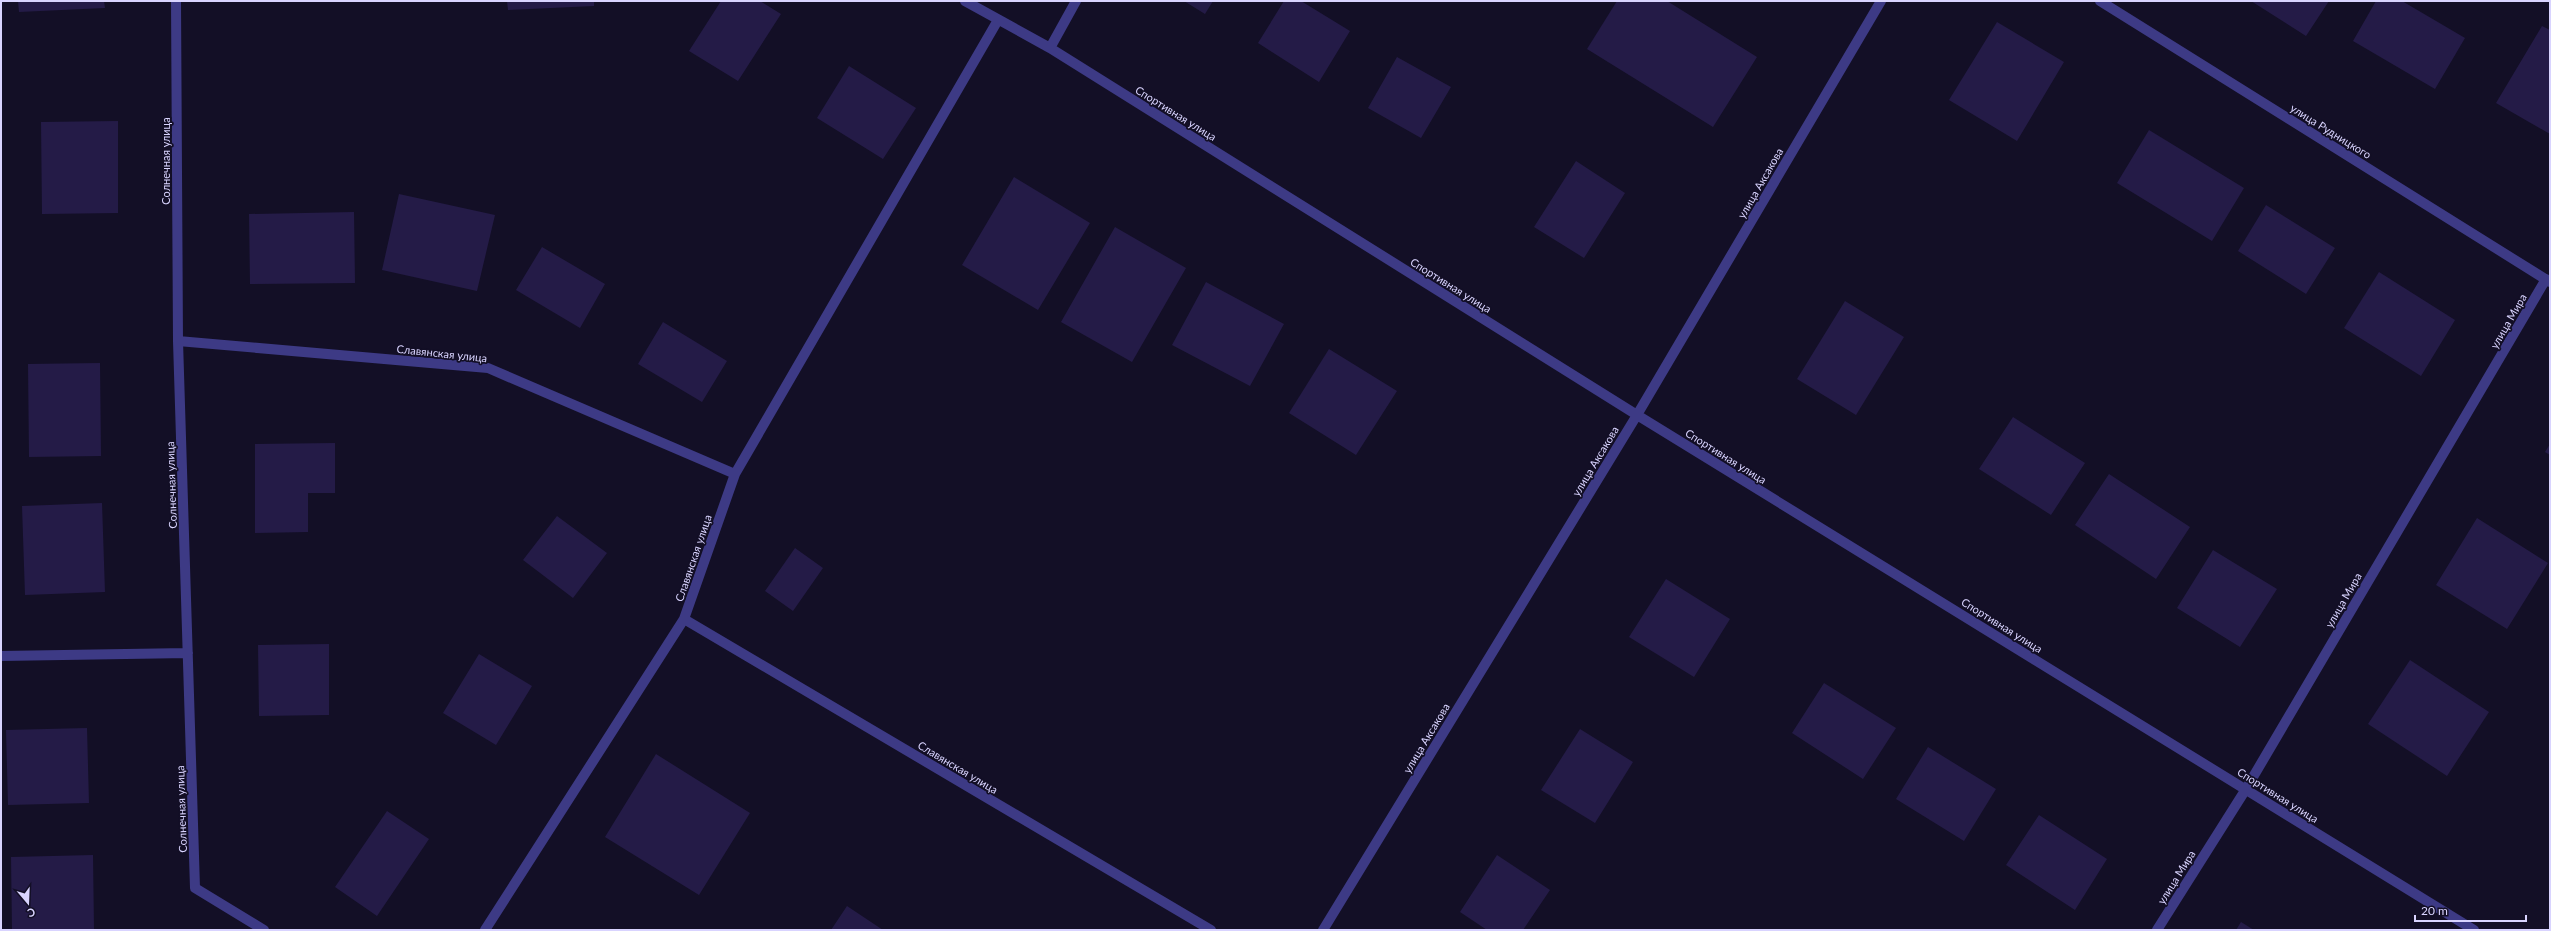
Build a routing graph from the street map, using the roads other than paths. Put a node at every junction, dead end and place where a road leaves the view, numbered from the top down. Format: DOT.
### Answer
graph roads {
  1 [pos="176,1"];
  2 [pos="965,1"];
  3 [pos="1076,1"];
  4 [pos="1881,1"];
  5 [pos="2100,1"];
  6 [pos="998,20"];
  7 [pos="1050,48"];
  8 [pos="2548,281"];
  9 [pos="178,341"];
  10 [pos="1637,416"];
  11 [pos="735,474"];
  12 [pos="684,619"];
  13 [pos="188,653"];
  14 [pos="1,656"];
  15 [pos="2246,789"];
  16 [pos="264,930"];
  17 [pos="485,930"];
  18 [pos="1211,930"];
  19 [pos="1323,930"];
  20 [pos="2157,930"];
  21 [pos="2474,930"];
  1 -- 9 [label="street, Солнечная улица"];
  2 -- 6 [label="street, Спортивная улица"];
  3 -- 7 [label="street"];
  4 -- 10 [label="street, улица Аксакова"];
  5 -- 8 [label="street, улица Рудницкого"];
  6 -- 7 [label="street, Спортивная улица"];
  6 -- 11 [label="street"];
  7 -- 10 [label="street, Спортивная улица"];
  8 -- 15 [label="street, улица Мира"];
  9 -- 11 [label="street, Славянская улица"];
  9 -- 13 [label="street, Солнечная улица"];
  10 -- 15 [label="street, Спортивная улица"];
  10 -- 19 [label="street, улица Аксакова"];
  11 -- 12 [label="street, Славянская улица"];
  12 -- 17 [label="street"];
  12 -- 18 [label="street, Славянская улица"];
  13 -- 14 [label="street"];
  13 -- 16 [label="street, Солнечная улица"];
  15 -- 20 [label="street, улица Мира"];
  15 -- 21 [label="street, Спортивная улица"];
}
